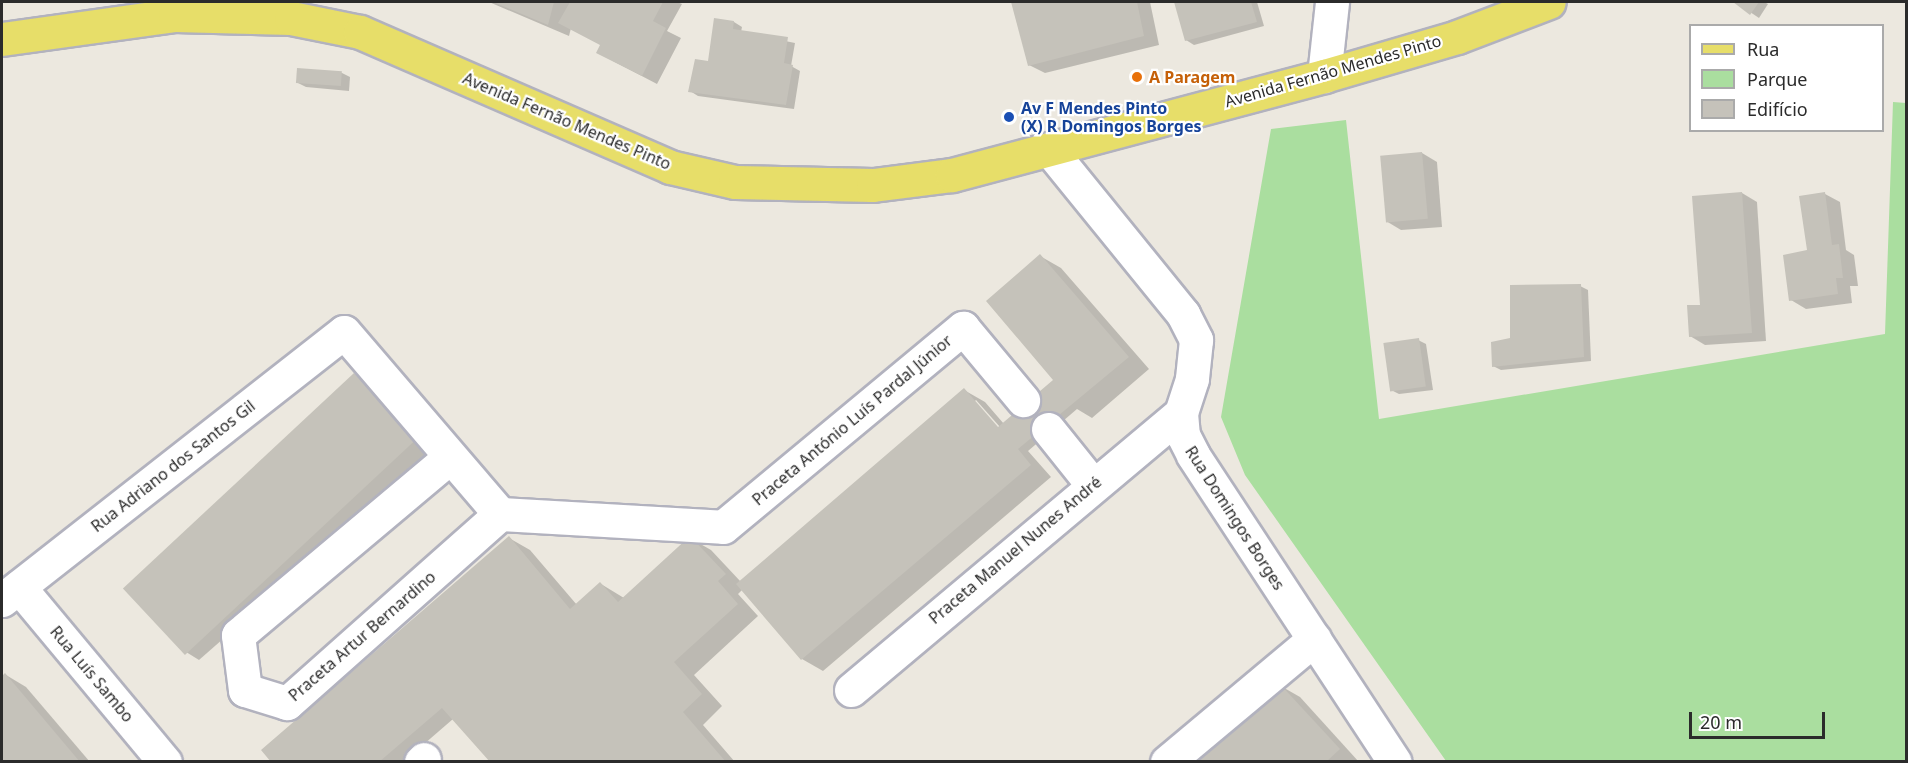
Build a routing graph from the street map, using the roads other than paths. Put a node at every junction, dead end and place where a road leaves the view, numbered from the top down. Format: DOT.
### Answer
graph roads {
  1 [pos="1332,2"];
  2 [pos="1549,2"];
  3 [pos="2,39"];
  4 [pos="1324,76"];
  5 [pos="1050,149"];
  6 [pos="1023,400"];
  7 [pos="1181,413"];
  8 [pos="1048,429"];
  9 [pos="450,458"];
  10 [pos="1092,484"];
  11 [pos="500,514"];
  12 [pos="10,593"];
  13 [pos="1314,639"];
  14 [pos="850,690"];
  15 [pos="165,762"];
  16 [pos="1167,762"];
  17 [pos="1395,762"];
  1 -- 4 [label="street"];
  2 -- 4 [label="main road, Avenida Fernão Mendes Pinto"];
  3 -- 5 [label="main road, Avenida Fernão Mendes Pinto"];
  4 -- 5 [label="main road, Avenida Fernão Mendes Pinto"];
  5 -- 7 [label="street, Rua Domingos Borges"];
  6 -- 11 [label="street, Praceta António Luís Pardal Júnior"];
  7 -- 10 [label="street, Praceta Manuel Nunes André"];
  7 -- 13 [label="street, Rua Domingos Borges"];
  8 -- 10 [label="street"];
  9 -- 11 [label="street"];
  9 -- 11 [label="street, Praceta Artur Bernardino"];
  9 -- 12 [label="street, Rua Adriano dos Santos Gil"];
  10 -- 14 [label="street, Praceta Manuel Nunes André"];
  12 -- 15 [label="street, Rua Luís Sambo"];
  13 -- 16 [label="street"];
  13 -- 17 [label="street, Rua Domingos Borges"];
}
